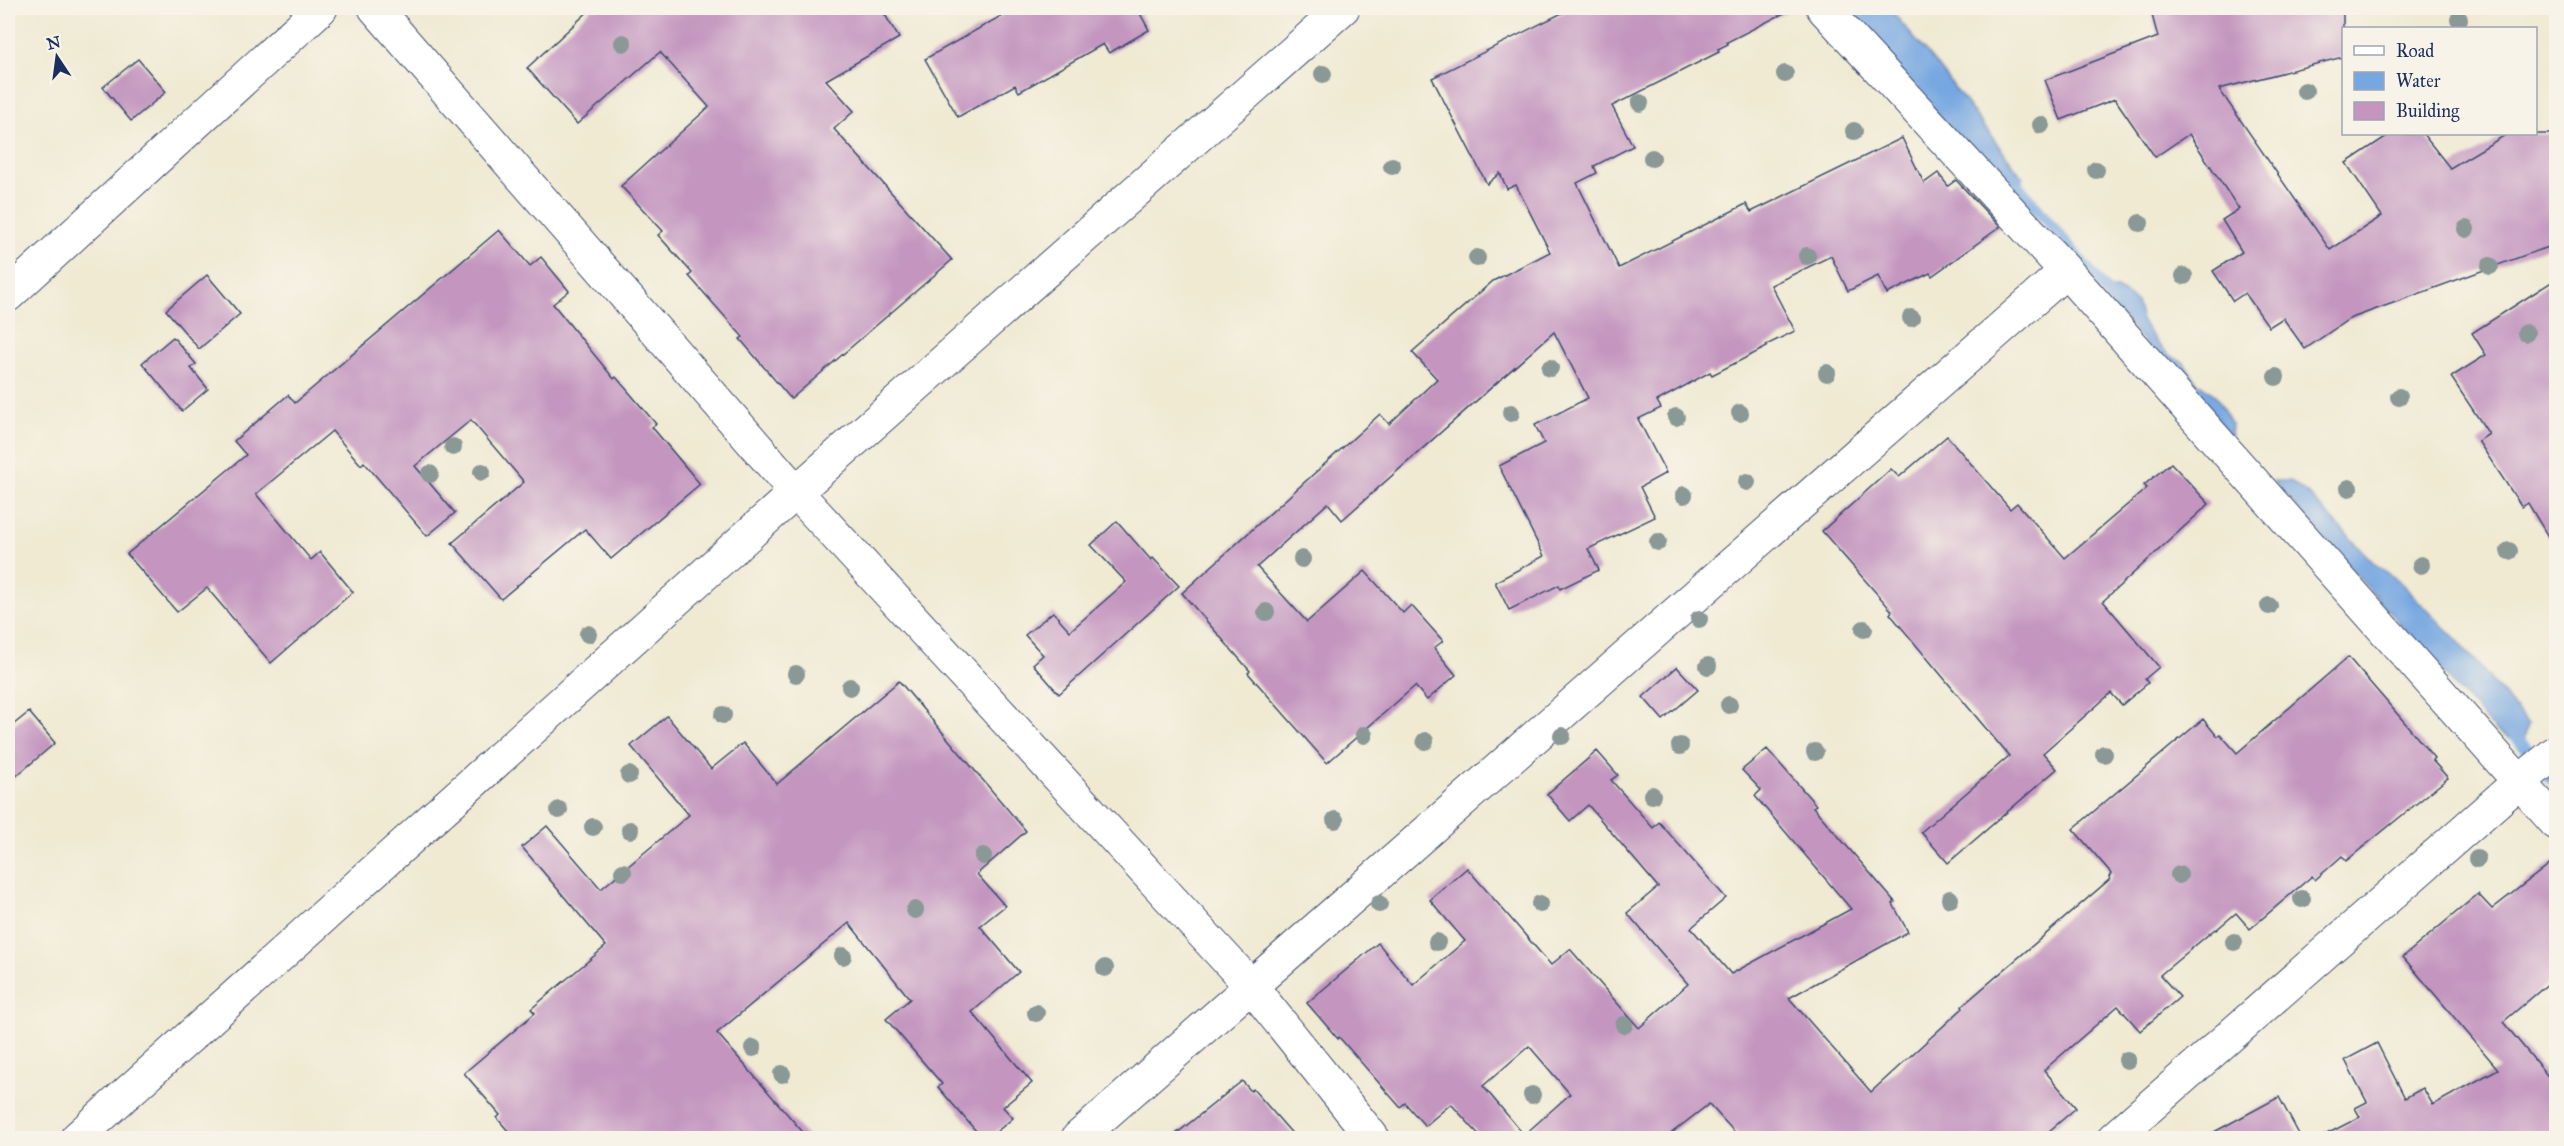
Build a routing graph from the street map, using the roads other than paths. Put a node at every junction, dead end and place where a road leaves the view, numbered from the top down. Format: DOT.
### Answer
graph roads {
  1 [pos="321,8"];
  2 [pos="375,8"];
  3 [pos="1342,8"];
  4 [pos="1823,8"];
  5 [pos="2066,271"];
  6 [pos="8,296"];
  7 [pos="796,492"];
  8 [pos="2556,752"];
  9 [pos="2519,782"];
  10 [pos="2556,823"];
  11 [pos="1251,986"];
  12 [pos="77,1138"];
  13 [pos="1078,1138"];
  14 [pos="1373,1138"];
  15 [pos="2114,1138"];
  1 -- 6 [label="street"];
  2 -- 7 [label="street"];
  3 -- 7 [label="street"];
  4 -- 5 [label="street"];
  5 -- 9 [label="street"];
  5 -- 11 [label="street"];
  7 -- 11 [label="street"];
  7 -- 12 [label="street"];
  8 -- 9 [label="street"];
  9 -- 10 [label="street"];
  9 -- 15 [label="street"];
  11 -- 13 [label="street"];
  11 -- 14 [label="street"];
}
